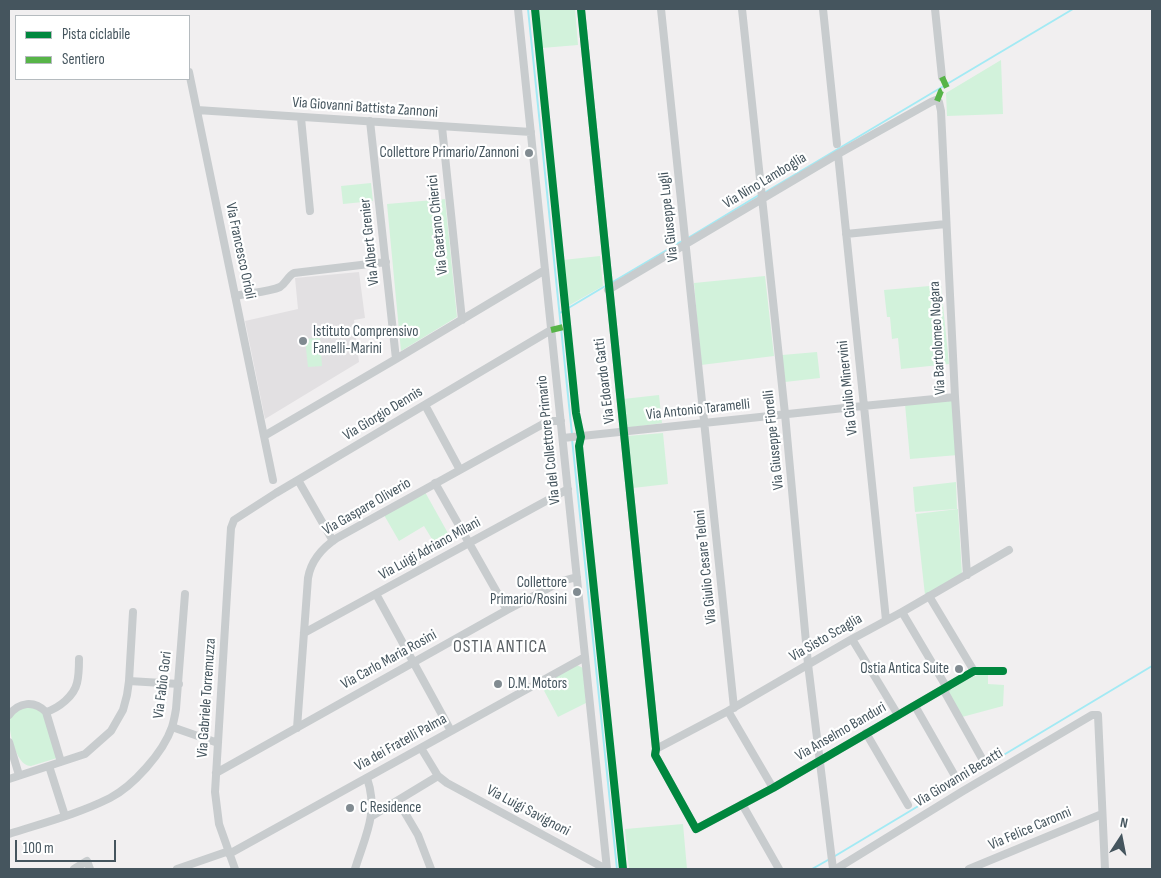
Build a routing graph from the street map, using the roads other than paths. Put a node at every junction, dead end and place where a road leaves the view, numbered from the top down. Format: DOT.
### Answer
graph roads {
  1 [pos="518,9"];
  2 [pos="580,9"];
  3 [pos="661,9"];
  4 [pos="742,9"];
  5 [pos="823,9"];
  6 [pos="935,9"];
  7 [pos="190,77"];
  8 [pos="942,78"];
  9 [pos="937,101"];
  10 [pos="197,110"];
  11 [pos="301,118"];
  12 [pos="370,121"];
  13 [pos="442,127"];
  14 [pos="531,132"];
  15 [pos="837,144"];
  16 [pos="838,154"];
  17 [pos="762,198"];
  18 [pos="310,211"];
  19 [pos="946,224"];
  20 [pos="846,234"];
  21 [pos="686,244"];
  22 [pos="386,262"];
  23 [pos="544,270"];
  24 [pos="608,290"];
  25 [pos="235,296"];
  26 [pos="462,320"];
  27 [pos="551,330"];
  28 [pos="396,360"];
  29 [pos="955,398"];
  30 [pos="425,405"];
  31 [pos="863,406"];
  32 [pos="785,414"];
  33 [pos="561,421"];
  34 [pos="705,423"];
  35 [pos="625,432"];
  36 [pos="264,436"];
  37 [pos="562,438"];
  38 [pos="460,470"];
  39 [pos="273,480"];
  40 [pos="298,480"];
  41 [pos="435,483"];
  42 [pos="568,489"];
  43 [pos="232,526"];
  44 [pos="332,541"];
  45 [pos="470,544"];
  46 [pos="1009,550"];
  47 [pos="967,575"];
  48 [pos="577,577"];
  49 [pos="186,594"];
  50 [pos="376,594"];
  51 [pos="930,596"];
  52 [pos="507,610"];
  53 [pos="133,612"];
  54 [pos="902,612"];
  55 [pos="886,620"];
  56 [pos="304,633"];
  57 [pos="852,639"];
  58 [pos="586,657"];
  59 [pos="79,659"];
  60 [pos="413,662"];
  61 [pos="808,664"];
  62 [pos="974,671"];
  63 [pos="1003,671"];
  64 [pos="129,681"];
  65 [pos="179,684"];
  66 [pos="945,689"];
  67 [pos="915,706"];
  68 [pos="731,710"];
  69 [pos="46,712"];
  70 [pos="9,715"];
  71 [pos="898,715"];
  72 [pos="172,727"];
  73 [pos="297,728"];
  74 [pos="451,731"];
  75 [pos="866,733"];
  76 [pos="9,742"];
  77 [pos="218,743"];
  78 [pos="421,748"];
  79 [pos="656,750"];
  80 [pos="820,760"];
  81 [pos="61,762"];
  82 [pos="984,762"];
  83 [pos="50,766"];
  84 [pos="216,773"];
  85 [pos="20,776"];
  86 [pos="438,776"];
  87 [pos="955,776"];
  88 [pos="367,778"];
  89 [pos="9,779"];
  90 [pos="773,788"];
  91 [pos="398,801"];
  92 [pos="742,804"];
  93 [pos="908,805"];
  94 [pos="1102,814"];
  95 [pos="65,816"];
  96 [pos="372,816"];
  97 [pos="696,830"];
  98 [pos="9,834"];
  99 [pos="229,852"];
  100 [pos="834,867"];
  101 [pos="74,869"];
  102 [pos="90,869"];
  103 [pos="177,869"];
  104 [pos="235,869"];
  105 [pos="355,869"];
  106 [pos="432,869"];
  107 [pos="607,869"];
  108 [pos="779,869"];
  109 [pos="969,869"];
  110 [pos="1105,869"];
  1 -- 14 [label="street, Via del Collettore Primario"];
  2 -- 24 [label="street, Via Edoardo Gatti"];
  3 -- 21 [label="street, Via Giuseppe Lugli"];
  4 -- 17 [label="street, Via Giuseppe Fiorelli"];
  5 -- 15 [label="street"];
  6 -- 8 [label="street"];
  7 -- 10 [label="street, Via Francesco Orioli"];
  9 -- 16 [label="street, Via Nino Lamboglia"];
  9 -- 19 [label="street, Via Bartolomeo Nogara"];
  10 -- 11 [label="street, Via Giovanni Battista Zannoni"];
  10 -- 25 [label="street, Via Francesco Orioli"];
  11 -- 12 [label="street, Via Giovanni Battista Zannoni"];
  11 -- 18 [label="street"];
  12 -- 13 [label="street, Via Giovanni Battista Zannoni"];
  12 -- 22 [label="street, Via Albert Grenier"];
  13 -- 14 [label="street, Via Giovanni Battista Zannoni"];
  13 -- 26 [label="street, Via Gaetano Chierici"];
  14 -- 23 [label="street, Via del Collettore Primario"];
  16 -- 17 [label="street, Via Nino Lamboglia"];
  16 -- 20 [label="street, Via Giulio Minervini"];
  17 -- 21 [label="street, Via Nino Lamboglia"];
  17 -- 32 [label="street, Via Giuseppe Fiorelli"];
  19 -- 20 [label="street"];
  19 -- 29 [label="street, Via Bartolomeo Nogara"];
  20 -- 31 [label="street, Via Giulio Minervini"];
  21 -- 24 [label="street, Via Nino Lamboglia"];
  21 -- 34 [label="street, Via Giuseppe Lugli"];
  22 -- 25 [label="street"];
  22 -- 28 [label="street, Via Albert Grenier"];
  23 -- 26 [label="street"];
  23 -- 27 [label="street, Via del Collettore Primario"];
  24 -- 35 [label="street, Via Edoardo Gatti"];
  25 -- 36 [label="street, Via Francesco Orioli"];
  26 -- 28 [label="street"];
  27 -- 30 [label="street, Via Giorgio Dennis"];
  27 -- 33 [label="street, Via del Collettore Primario"];
  28 -- 36 [label="street"];
  29 -- 31 [label="street, Via Antonio Taramelli"];
  29 -- 47 [label="street, Via Bartolomeo Nogara"];
  30 -- 38 [label="street"];
  30 -- 40 [label="street, Via Giorgio Dennis"];
  31 -- 32 [label="street, Via Antonio Taramelli"];
  31 -- 55 [label="street, Via Giulio Minervini"];
  32 -- 34 [label="street, Via Antonio Taramelli"];
  32 -- 61 [label="street, Via Giuseppe Fiorelli"];
  33 -- 37 [label="street, Via del Collettore Primario"];
  33 -- 38 [label="street, Via Gaspare Oliverio"];
  34 -- 35 [label="street, Via Antonio Taramelli"];
  34 -- 68 [label="street, Via Giulio Cesare Teloni"];
  35 -- 37 [label="street, Via Antonio Taramelli"];
  35 -- 79 [label="street, Via Edoardo Gatti"];
  36 -- 39 [label="street, Via Francesco Orioli"];
  37 -- 42 [label="street, Via del Collettore Primario"];
  38 -- 41 [label="street, Via Gaspare Oliverio"];
  40 -- 43 [label="street, Via Giorgio Dennis"];
  40 -- 44 [label="street"];
  41 -- 44 [label="street, Via Gaspare Oliverio"];
  41 -- 45 [label="street"];
  42 -- 45 [label="street, Via Luigi Adriano Milani"];
  42 -- 48 [label="street, Via del Collettore Primario"];
  43 -- 77 [label="street, Via Gabriele Torremuzza"];
  44 -- 56 [label="street, Via Gaspare Oliverio"];
  45 -- 50 [label="street, Via Luigi Adriano Milani"];
  45 -- 52 [label="street"];
  46 -- 47 [label="street, Via Sisto Scaglia"];
  47 -- 51 [label="street, Via Sisto Scaglia"];
  48 -- 52 [label="street, Via Carlo Maria Rosini"];
  48 -- 58 [label="street, Via del Collettore Primario"];
  49 -- 65 [label="street, Via Fabio Gori"];
  50 -- 56 [label="street, Via Luigi Adriano Milani"];
  50 -- 60 [label="street"];
  51 -- 54 [label="street, Via Sisto Scaglia"];
  51 -- 62 [label="street"];
  52 -- 60 [label="street, Via Carlo Maria Rosini"];
  53 -- 64 [label="street"];
  54 -- 55 [label="street, Via Sisto Scaglia"];
  54 -- 66 [label="street"];
  55 -- 57 [label="street, Via Sisto Scaglia"];
  56 -- 73 [label="street, Via Gaspare Oliverio"];
  57 -- 61 [label="street, Via Sisto Scaglia"];
  57 -- 71 [label="street"];
  58 -- 74 [label="street, Via dei Fratelli Palma"];
  58 -- 107 [label="street, Via del Collettore Primario"];
  59 -- 69 [label="street"];
  60 -- 73 [label="street, Via Carlo Maria Rosini"];
  60 -- 74 [label="street"];
  61 -- 68 [label="street, Via Sisto Scaglia"];
  61 -- 80 [label="street, Via Giuseppe Fiorelli"];
  62 -- 63 [label="street"];
  62 -- 66 [label="street, Via Anselmo Banduri"];
  64 -- 65 [label="street"];
  64 -- 81 [label="street"];
  65 -- 72 [label="street, Via Fabio Gori"];
  66 -- 67 [label="street, Via Anselmo Banduri"];
  66 -- 82 [label="street"];
  67 -- 71 [label="street, Via Anselmo Banduri"];
  67 -- 87 [label="street"];
  68 -- 79 [label="street, Via Sisto Scaglia"];
  68 -- 90 [label="street"];
  69 -- 70 [label="street"];
  69 -- 81 [label="street"];
  71 -- 75 [label="street, Via Anselmo Banduri"];
  72 -- 77 [label="street"];
  72 -- 95 [label="street, Via Fabio Gori"];
  73 -- 84 [label="street, Via Carlo Maria Rosini"];
  74 -- 78 [label="street, Via dei Fratelli Palma"];
  75 -- 80 [label="street, Via Anselmo Banduri"];
  75 -- 93 [label="street, Via Anselmo Banduri"];
  76 -- 85 [label="street"];
  77 -- 84 [label="street, Via Gabriele Torremuzza"];
  78 -- 86 [label="street"];
  78 -- 88 [label="street, Via dei Fratelli Palma"];
  79 -- 97 [label="street, Via Edoardo Gatti"];
  80 -- 90 [label="street, Via Anselmo Banduri"];
  80 -- 100 [label="street, Via Giuseppe Fiorelli"];
  81 -- 83 [label="street"];
  83 -- 85 [label="street"];
  83 -- 95 [label="street"];
  84 -- 99 [label="street, Via Gabriele Torremuzza"];
  85 -- 89 [label="street"];
  86 -- 91 [label="street"];
  86 -- 107 [label="street, Via Luigi Savignoni"];
  88 -- 96 [label="street"];
  88 -- 99 [label="street, Via dei Fratelli Palma"];
  90 -- 92 [label="street, Via Anselmo Banduri"];
  91 -- 96 [label="street"];
  91 -- 106 [label="street"];
  92 -- 97 [label="street, Via Anselmo Banduri"];
  92 -- 108 [label="street"];
  94 -- 100 [label="street, Via Giovanni Becatti"];
  94 -- 109 [label="street, Via Felice Caronni"];
  94 -- 110 [label="street"];
  95 -- 98 [label="street, Via Fabio Gori"];
  96 -- 105 [label="street"];
  99 -- 103 [label="street, Via dei Fratelli Palma"];
  99 -- 104 [label="street, Via Gabriele Torremuzza"];
  101 -- 102 [label="street"];
}
